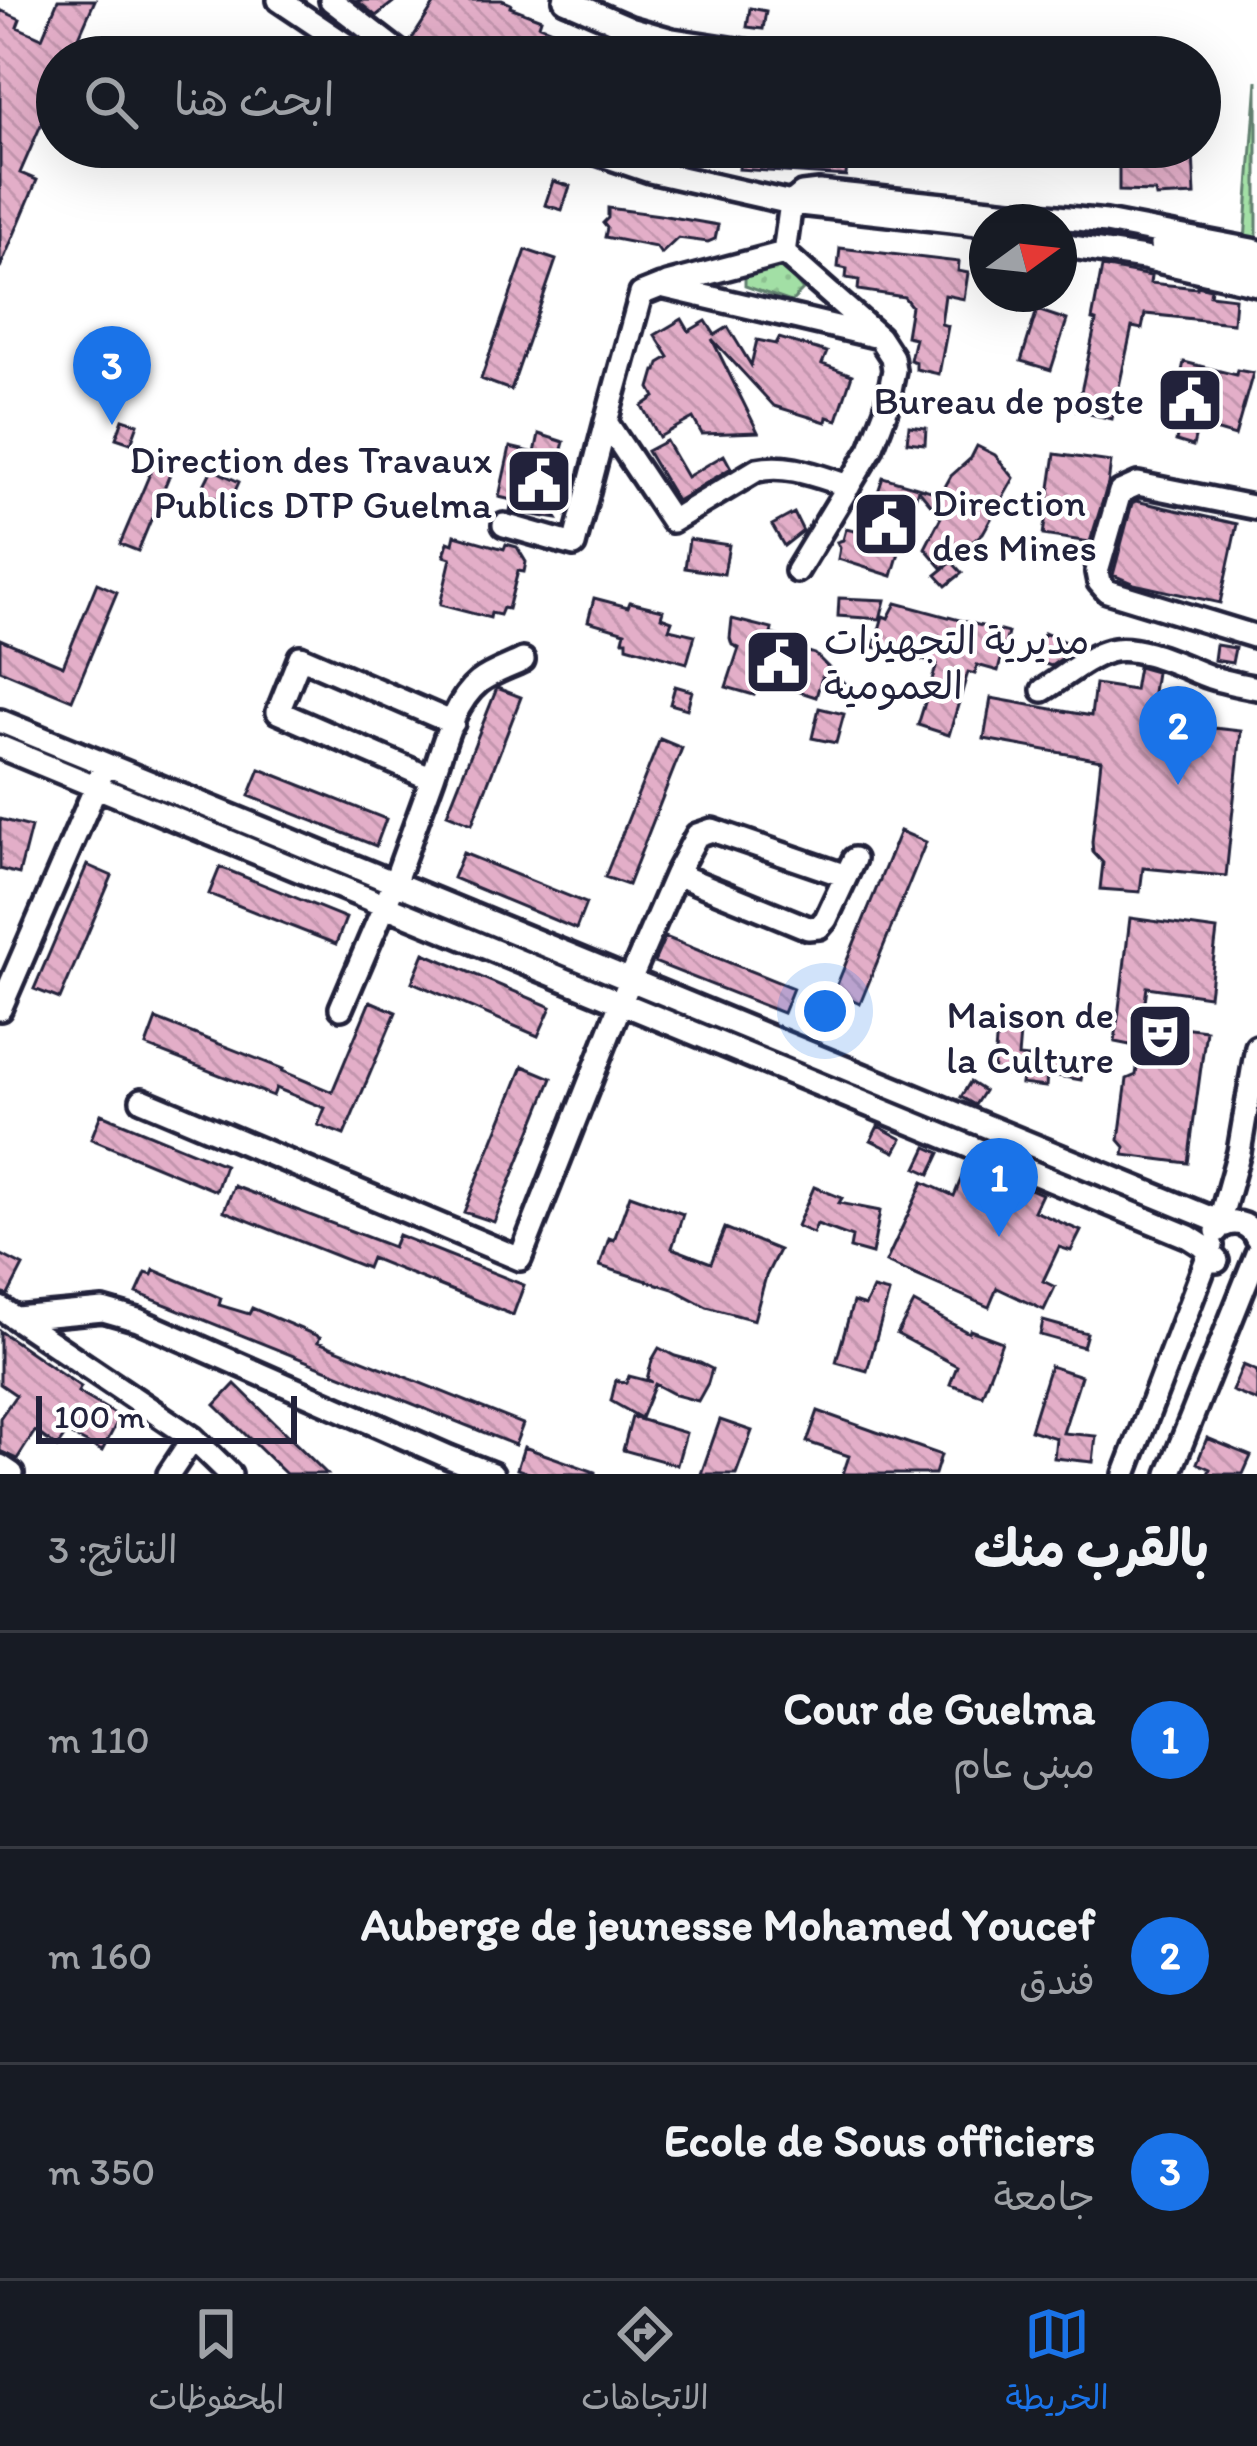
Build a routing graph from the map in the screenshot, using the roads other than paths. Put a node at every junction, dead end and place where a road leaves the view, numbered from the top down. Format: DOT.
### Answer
graph roads {
  1 [pos="280,0"];
  2 [pos="331,0"];
  3 [pos="565,0"];
  4 [pos="333,36"];
  5 [pos="378,36"];
  6 [pos="646,36"];
  7 [pos="641,168"];
  8 [pos="650,168"];
  9 [pos="650,171"];
  10 [pos="791,203"];
  11 [pos="969,223"];
  12 [pos="1077,233"];
  13 [pos="969,237"];
  14 [pos="1077,248"];
  15 [pos="1257,250"];
  16 [pos="784,254"];
  17 [pos="1257,268"];
  18 [pos="1257,284"];
  19 [pos="656,287"];
  20 [pos="879,337"];
  21 [pos="606,422"];
  22 [pos="849,486"];
  23 [pos="1257,508"];
  24 [pos="504,525"];
  25 [pos="797,571"];
  26 [pos="1257,638"];
  27 [pos="524,660"];
  28 [pos="1257,688"];
  29 [pos="1042,690"];
  30 [pos="0,721"];
  31 [pos="453,723"];
  32 [pos="0,747"];
  33 [pos="106,763"];
  34 [pos="431,779"];
  35 [pos="98,786"];
  36 [pos="676,874"];
  37 [pos="389,894"];
  38 [pos="630,980"];
  39 [pos="622,1003"];
  40 [pos="1,1005"];
  41 [pos="341,1008"];
  42 [pos="1257,1047"];
  43 [pos="142,1100"];
  44 [pos="1231,1237"];
  45 [pos="1253,1263"];
  46 [pos="9,1313"];
  47 [pos="193,1438"];
  48 [pos="0,1466"];
  49 [pos="447,1466"];
  50 [pos="12,1474"];
  51 [pos="169,1474"];
  52 [pos="230,1474"];
  53 [pos="492,1474"];
  54 [pos="1125,1474"];
  55 [pos="1169,1474"];
  1 -- 4 [label="street"];
  2 -- 5 [label="street"];
  3 -- 6 [label="street"];
  7 -- 9 [label="street"];
  8 -- 9 [label="street"];
  9 -- 10 [label="street"];
  10 -- 11 [label="street"];
  10 -- 13 [label="street"];
  10 -- 15 [label="street"];
  10 -- 16 [label="street"];
  12 -- 17 [label="street"];
  14 -- 18 [label="street"];
  16 -- 19 [label="street"];
  16 -- 20 [label="street"];
  19 -- 20 [label="street"];
  19 -- 21 [label="street"];
  20 -- 22 [label="street"];
  21 -- 22 [label="street"];
  21 -- 24 [label="street"];
  22 -- 25 [label="street"];
  23 -- 26 [label="street"];
  27 -- 31 [label="street"];
  28 -- 29 [label="street"];
  30 -- 33 [label="street"];
  31 -- 34 [label="street"];
  31 -- 34 [label="street"];
  32 -- 35 [label="street"];
  33 -- 35 [label="street"];
  33 -- 37 [label="street"];
  34 -- 37 [label="street"];
  35 -- 37 [label="street"];
  35 -- 40 [label="street"];
  36 -- 36 [label="street"];
  36 -- 38 [label="street"];
  37 -- 38 [label="street"];
  37 -- 39 [label="street"];
  37 -- 41 [label="street"];
  38 -- 39 [label="street"];
  38 -- 44 [label="street"];
  39 -- 43 [label="street"];
  39 -- 44 [label="street"];
  42 -- 44 [label="street"];
  44 -- 45 [label="street"];
  44 -- 54 [label="street"];
  45 -- 55 [label="street"];
  46 -- 47 [label="street"];
  46 -- 49 [label="street"];
  47 -- 51 [label="street"];
  47 -- 52 [label="street"];
  48 -- 50 [label="street"];
  49 -- 53 [label="street"];
}
